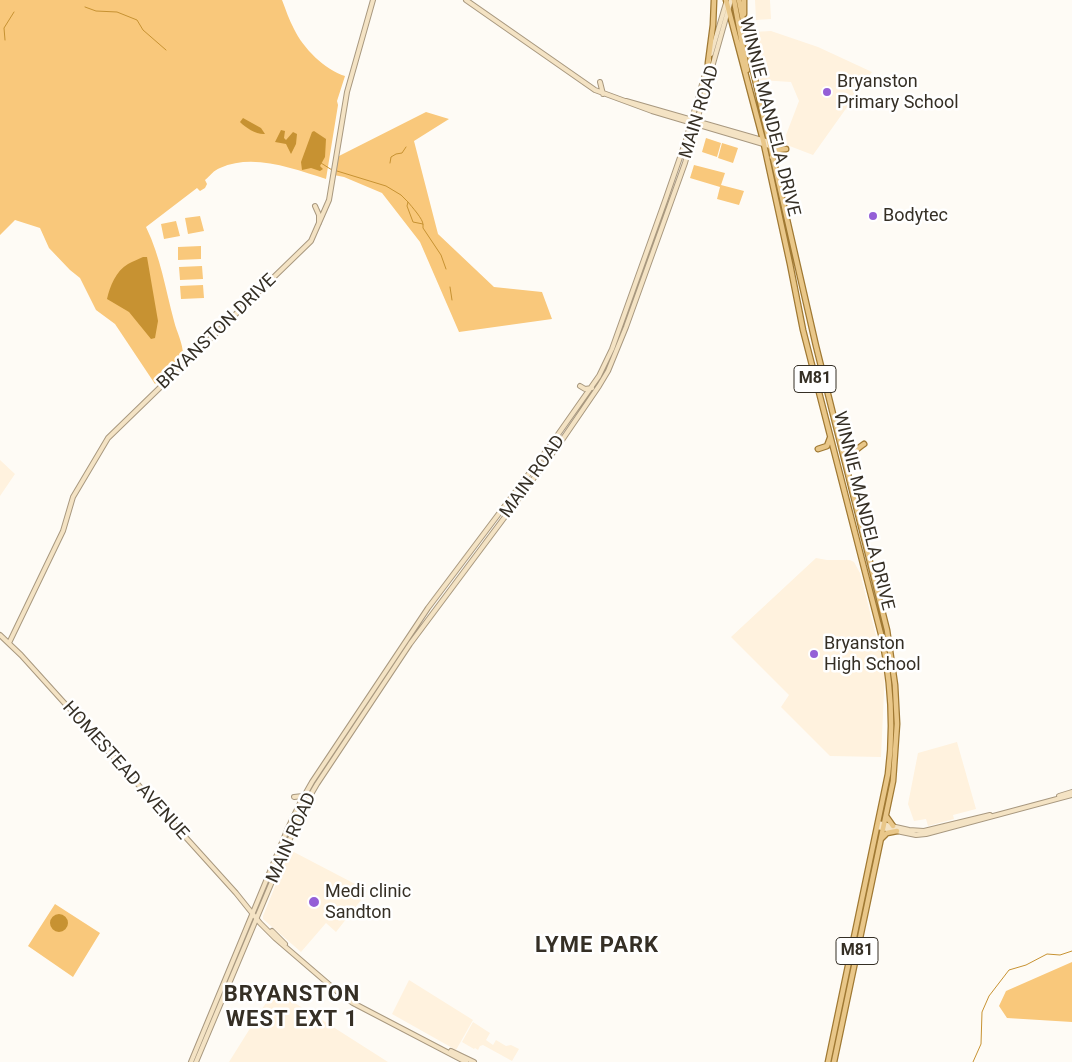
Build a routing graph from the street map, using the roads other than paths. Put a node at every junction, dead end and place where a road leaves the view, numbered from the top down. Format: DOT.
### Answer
graph roads {
  1 [pos="373,0"];
  2 [pos="466,0"];
  3 [pos="714,0"];
  4 [pos="729,0"];
  5 [pos="739,0"];
  6 [pos="744,0"];
  7 [pos="729,10"];
  8 [pos="744,25"];
  9 [pos="708,63"];
  10 [pos="600,82"];
  11 [pos="751,93"];
  12 [pos="604,94"];
  13 [pos="691,121"];
  14 [pos="697,123"];
  15 [pos="711,129"];
  16 [pos="694,134"];
  17 [pos="763,143"];
  18 [pos="770,144"];
  19 [pos="786,149"];
  20 [pos="772,157"];
  21 [pos="316,206"];
  22 [pos="318,226"];
  23 [pos="580,386"];
  24 [pos="592,388"];
  25 [pos="836,424"];
  26 [pos="830,438"];
  27 [pos="864,444"];
  28 [pos="851,445"];
  29 [pos="818,449"];
  30 [pos="849,473"];
  31 [pos="0,635"];
  32 [pos="9,643"];
  33 [pos="1072,794"];
  34 [pos="303,796"];
  35 [pos="294,797"];
  36 [pos="886,814"];
  37 [pos="880,825"];
  38 [pos="893,826"];
  39 [pos="897,831"];
  40 [pos="880,839"];
  41 [pos="258,903"];
  42 [pos="246,904"];
  43 [pos="255,916"];
  44 [pos="265,928"];
  45 [pos="251,932"];
  46 [pos="190,1062"];
  47 [pos="196,1062"];
  48 [pos="470,1062"];
  49 [pos="828,1062"];
  50 [pos="834,1062"];
  1 -- 22 [label="main road, BRYANSTON DRIVE"];
  2 -- 12 [label="main road"];
  3 -- 9 [label="main road"];
  4 -- 7 [label="main road, WINNIE MANDELA DRIVE"];
  4 -- 9 [label="main road, MAIN ROAD"];
  4 -- 11 [label="main road"];
  5 -- 8 [label="main road, WINNIE MANDELA DRIVE / M81"];
  6 -- 8 [label="main road"];
  7 -- 11 [label="main road, WINNIE MANDELA DRIVE / M81"];
  7 -- 14 [label="main road, MAIN ROAD"];
  8 -- 18 [label="main road, WINNIE MANDELA DRIVE / M81"];
  9 -- 13 [label="main road, MAIN ROAD"];
  10 -- 12 [label="main road"];
  11 -- 17 [label="main road, WINNIE MANDELA DRIVE / M81"];
  12 -- 13 [label="main road"];
  13 -- 14 [label="main road"];
  13 -- 24 [label="main road, MAIN ROAD"];
  14 -- 15 [label="main road"];
  14 -- 16 [label="main road, MAIN ROAD"];
  14 -- 17 [label="main road"];
  15 -- 16 [label="main road"];
  15 -- 17 [label="main road"];
  16 -- 43 [label="main road, MAIN ROAD"];
  17 -- 18 [label="main road"];
  17 -- 26 [label="main road, WINNIE MANDELA DRIVE / M81"];
  18 -- 20 [label="main road, WINNIE MANDELA DRIVE / M81"];
  19 -- 20 [label="main road"];
  20 -- 25 [label="main road, WINNIE MANDELA DRIVE / M81"];
  21 -- 22 [label="main road"];
  22 -- 32 [label="main road, BRYANSTON DRIVE"];
  23 -- 24 [label="main road"];
  24 -- 34 [label="main road, MAIN ROAD"];
  25 -- 28 [label="main road"];
  25 -- 30 [label="main road, WINNIE MANDELA DRIVE / M81"];
  26 -- 29 [label="main road"];
  26 -- 37 [label="main road, WINNIE MANDELA DRIVE / M81"];
  27 -- 30 [label="main road"];
  30 -- 36 [label="main road, WINNIE MANDELA DRIVE / M81"];
  31 -- 32 [label="main road, HOMESTEAD AVENUE"];
  32 -- 42 [label="main road, HOMESTEAD AVENUE"];
  33 -- 38 [label="main road"];
  33 -- 39 [label="main road"];
  34 -- 35 [label="main road"];
  34 -- 41 [label="main road, MAIN ROAD"];
  36 -- 37 [label="main road, WINNIE MANDELA DRIVE / M81"];
  36 -- 38 [label="main road"];
  37 -- 38 [label="main road"];
  37 -- 39 [label="main road"];
  37 -- 40 [label="main road, WINNIE MANDELA DRIVE / M81"];
  37 -- 49 [label="main road, WINNIE MANDELA DRIVE / M81"];
  39 -- 40 [label="main road"];
  40 -- 50 [label="main road, WINNIE MANDELA DRIVE / M81"];
  41 -- 42 [label="main road"];
  41 -- 43 [label="main road, MAIN ROAD"];
  42 -- 43 [label="main road, HOMESTEAD AVENUE"];
  43 -- 44 [label="main road"];
  43 -- 45 [label="main road"];
  43 -- 46 [label="main road"];
  43 -- 48 [label="main road"];
  44 -- 45 [label="main road"];
  44 -- 48 [label="main road"];
  45 -- 47 [label="main road"];
}
